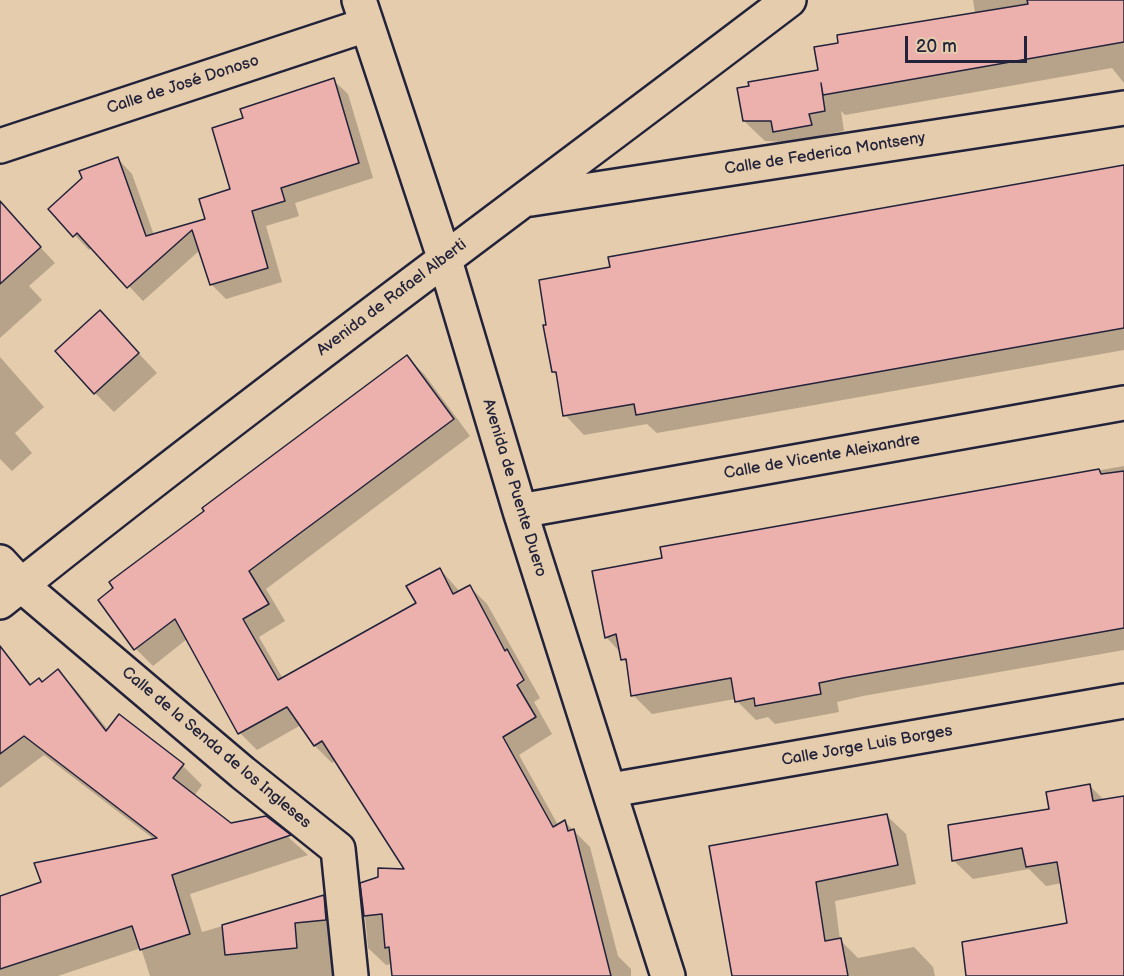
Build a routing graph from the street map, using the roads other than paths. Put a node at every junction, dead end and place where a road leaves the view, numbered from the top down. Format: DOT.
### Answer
graph roads {
  1 [pos="789,0"];
  2 [pos="362,12"];
  3 [pos="1124,108"];
  4 [pos="0,146"];
  5 [pos="527,200"];
  6 [pos="444,257"];
  7 [pos="1124,403"];
  8 [pos="520,511"];
  9 [pos="7,583"];
  10 [pos="1124,701"];
  11 [pos="611,790"];
  12 [pos="351,976"];
  13 [pos="668,976"];
  1 -- 5 [label="street, Avenida de Rafael Alberti"];
  2 -- 4 [label="street, Calle de José Donoso"];
  2 -- 6 [label="street, Avenida de Puente Duero"];
  3 -- 5 [label="street, Calle de Federica Montseny"];
  5 -- 6 [label="street, Avenida de Rafael Alberti"];
  6 -- 8 [label="street, Avenida de Puente Duero"];
  6 -- 9 [label="street, Avenida de Rafael Alberti"];
  7 -- 8 [label="street, Calle de Vicente Aleixandre"];
  8 -- 11 [label="street, Avenida de Puente Duero"];
  9 -- 12 [label="street, Calle de la Senda de los Ingleses"];
  10 -- 11 [label="street, Calle Jorge Luis Borges"];
  11 -- 13 [label="street, Avenida de Puente Duero"];
}
